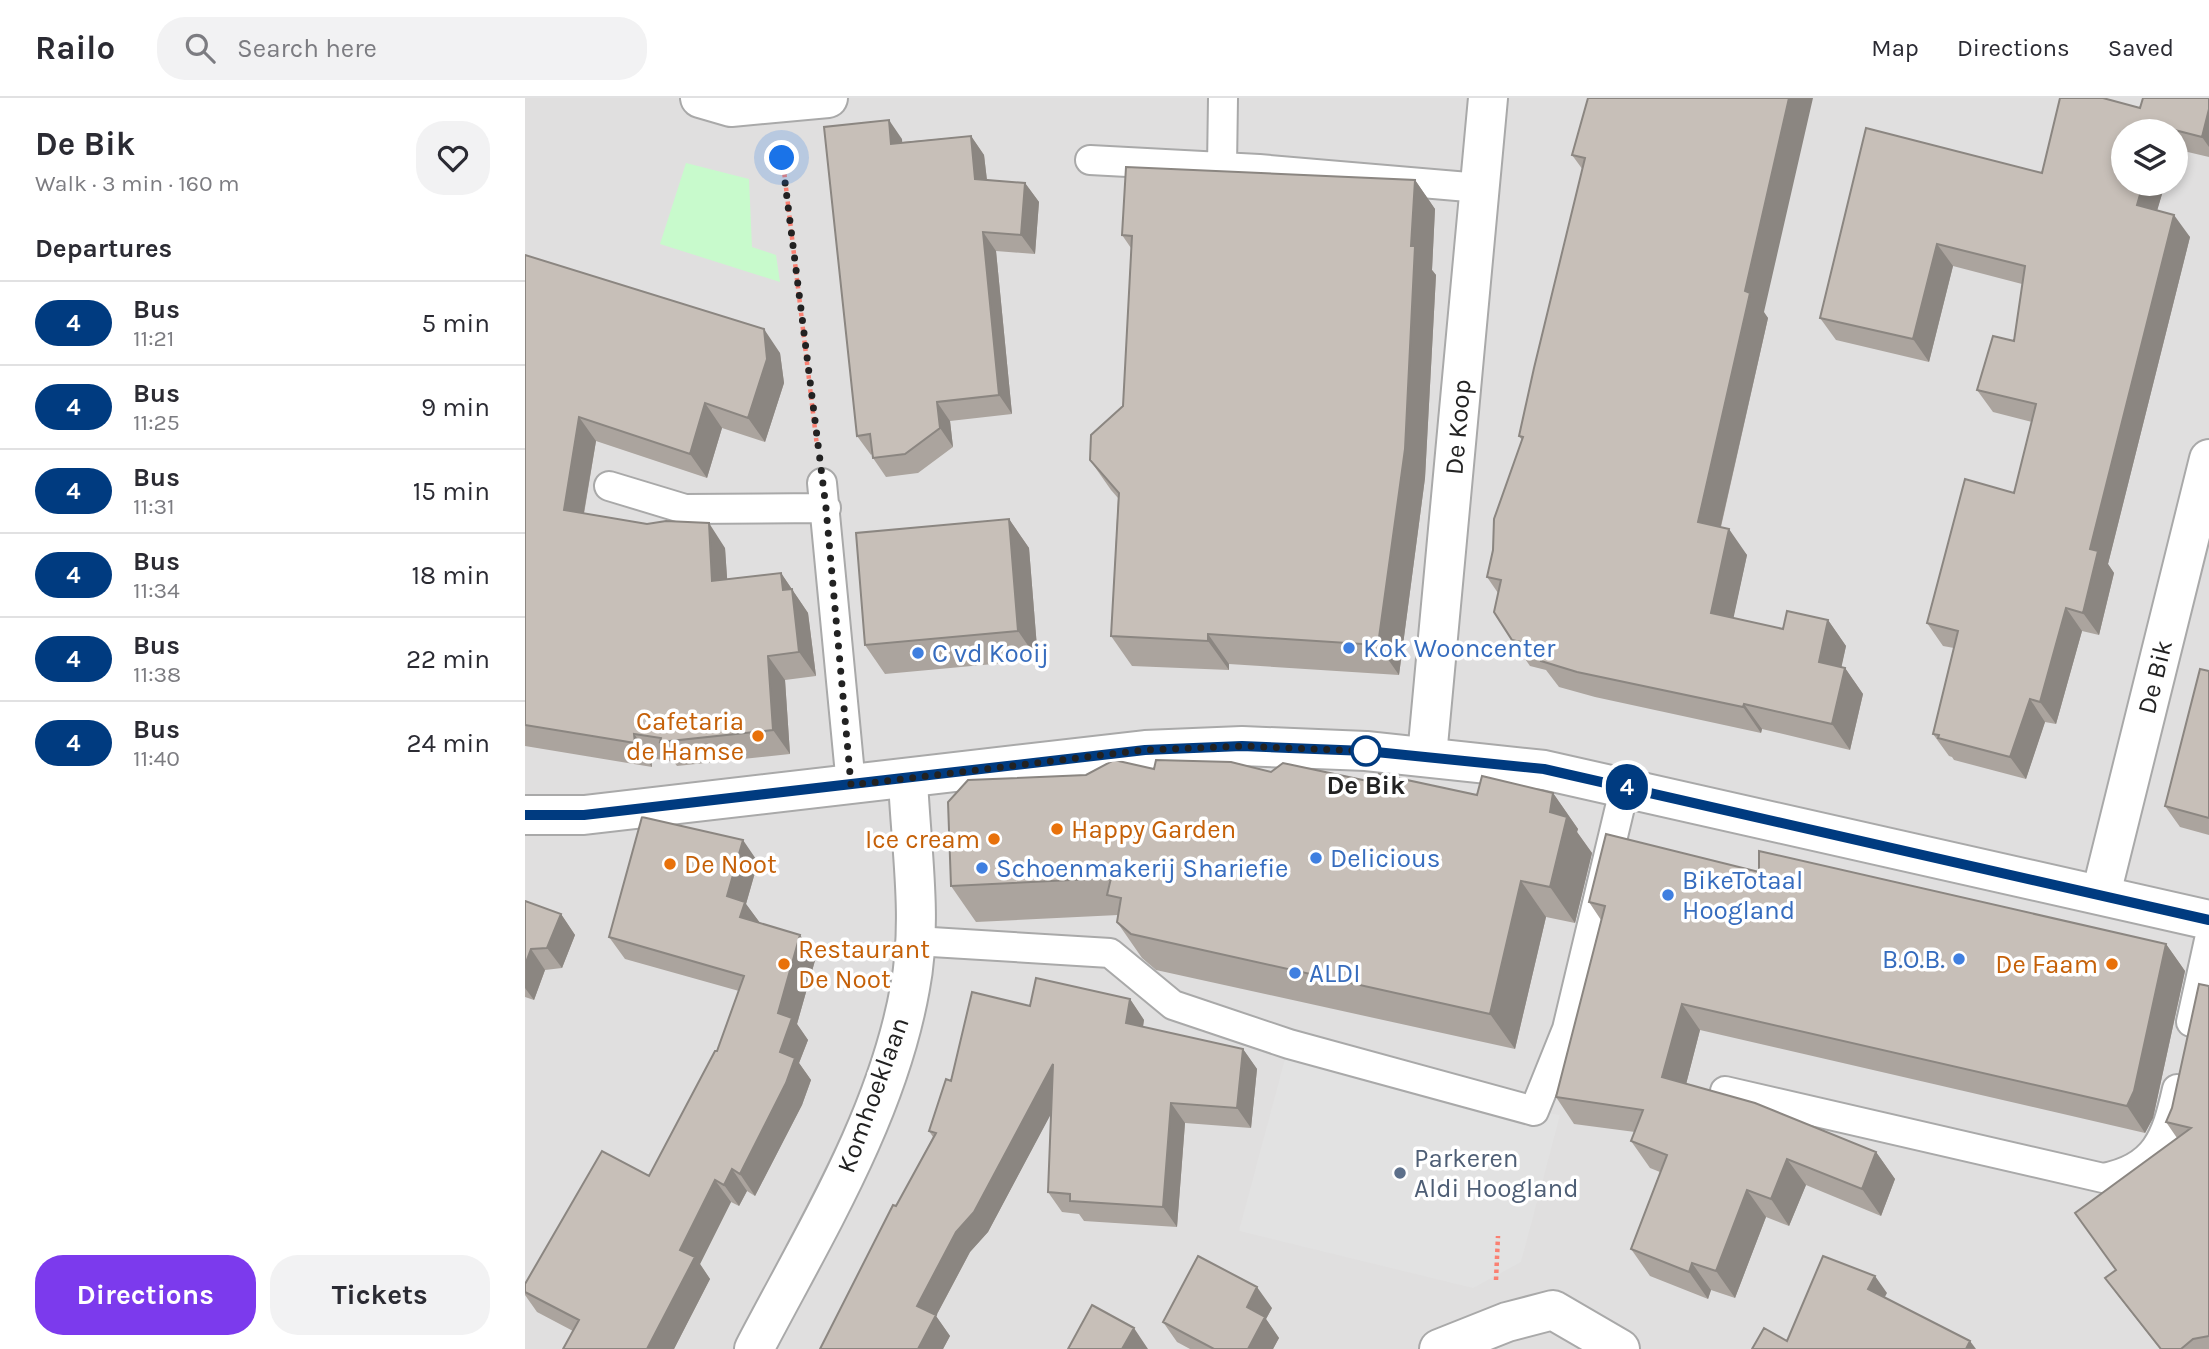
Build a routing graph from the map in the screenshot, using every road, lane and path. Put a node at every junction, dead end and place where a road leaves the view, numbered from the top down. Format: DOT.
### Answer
graph roads {
  1 [pos="700,98"];
  2 [pos="828,98"];
  3 [pos="1223,98"];
  4 [pos="1488,98"];
  5 [pos="776,103"];
  6 [pos="1090,160"];
  7 [pos="1222,167"];
  8 [pos="1480,188"];
  9 [pos="2209,459"];
  10 [pos="609,486"];
  11 [pos="824,496"];
  12 [pos="1427,756"];
  13 [pos="908,780"];
  14 [pos="851,785"];
  15 [pos="1625,786"];
  16 [pos="525,815"];
  17 [pos="2101,894"];
  18 [pos="2209,920"];
  19 [pos="2209,940"];
  20 [pos="915,941"];
  21 [pos="1725,1091"];
  22 [pos="754,1349"];
  23 [pos="1439,1349"];
  24 [pos="1620,1349"];
  1 -- 5 [label="street"];
  2 -- 5 [label="street"];
  3 -- 7 [label="lane"];
  4 -- 8 [label="street, De Koop"];
  5 -- 11 [label="path"];
  6 -- 7 [label="lane"];
  7 -- 8 [label="lane"];
  8 -- 12 [label="street, De Koop"];
  9 -- 17 [label="street, De Bik"];
  10 -- 11 [label="lane"];
  11 -- 14 [label="lane"];
  12 -- 13 [label="street"];
  12 -- 15 [label="street"];
  13 -- 14 [label="street"];
  13 -- 20 [label="street, Komhoeklaan"];
  14 -- 16 [label="street"];
  15 -- 17 [label="street"];
  15 -- 20 [label="lane"];
  17 -- 18 [label="street"];
  19 -- 21 [label="lane"];
  20 -- 22 [label="street, Komhoeklaan"];
  23 -- 24 [label="street"];
}
